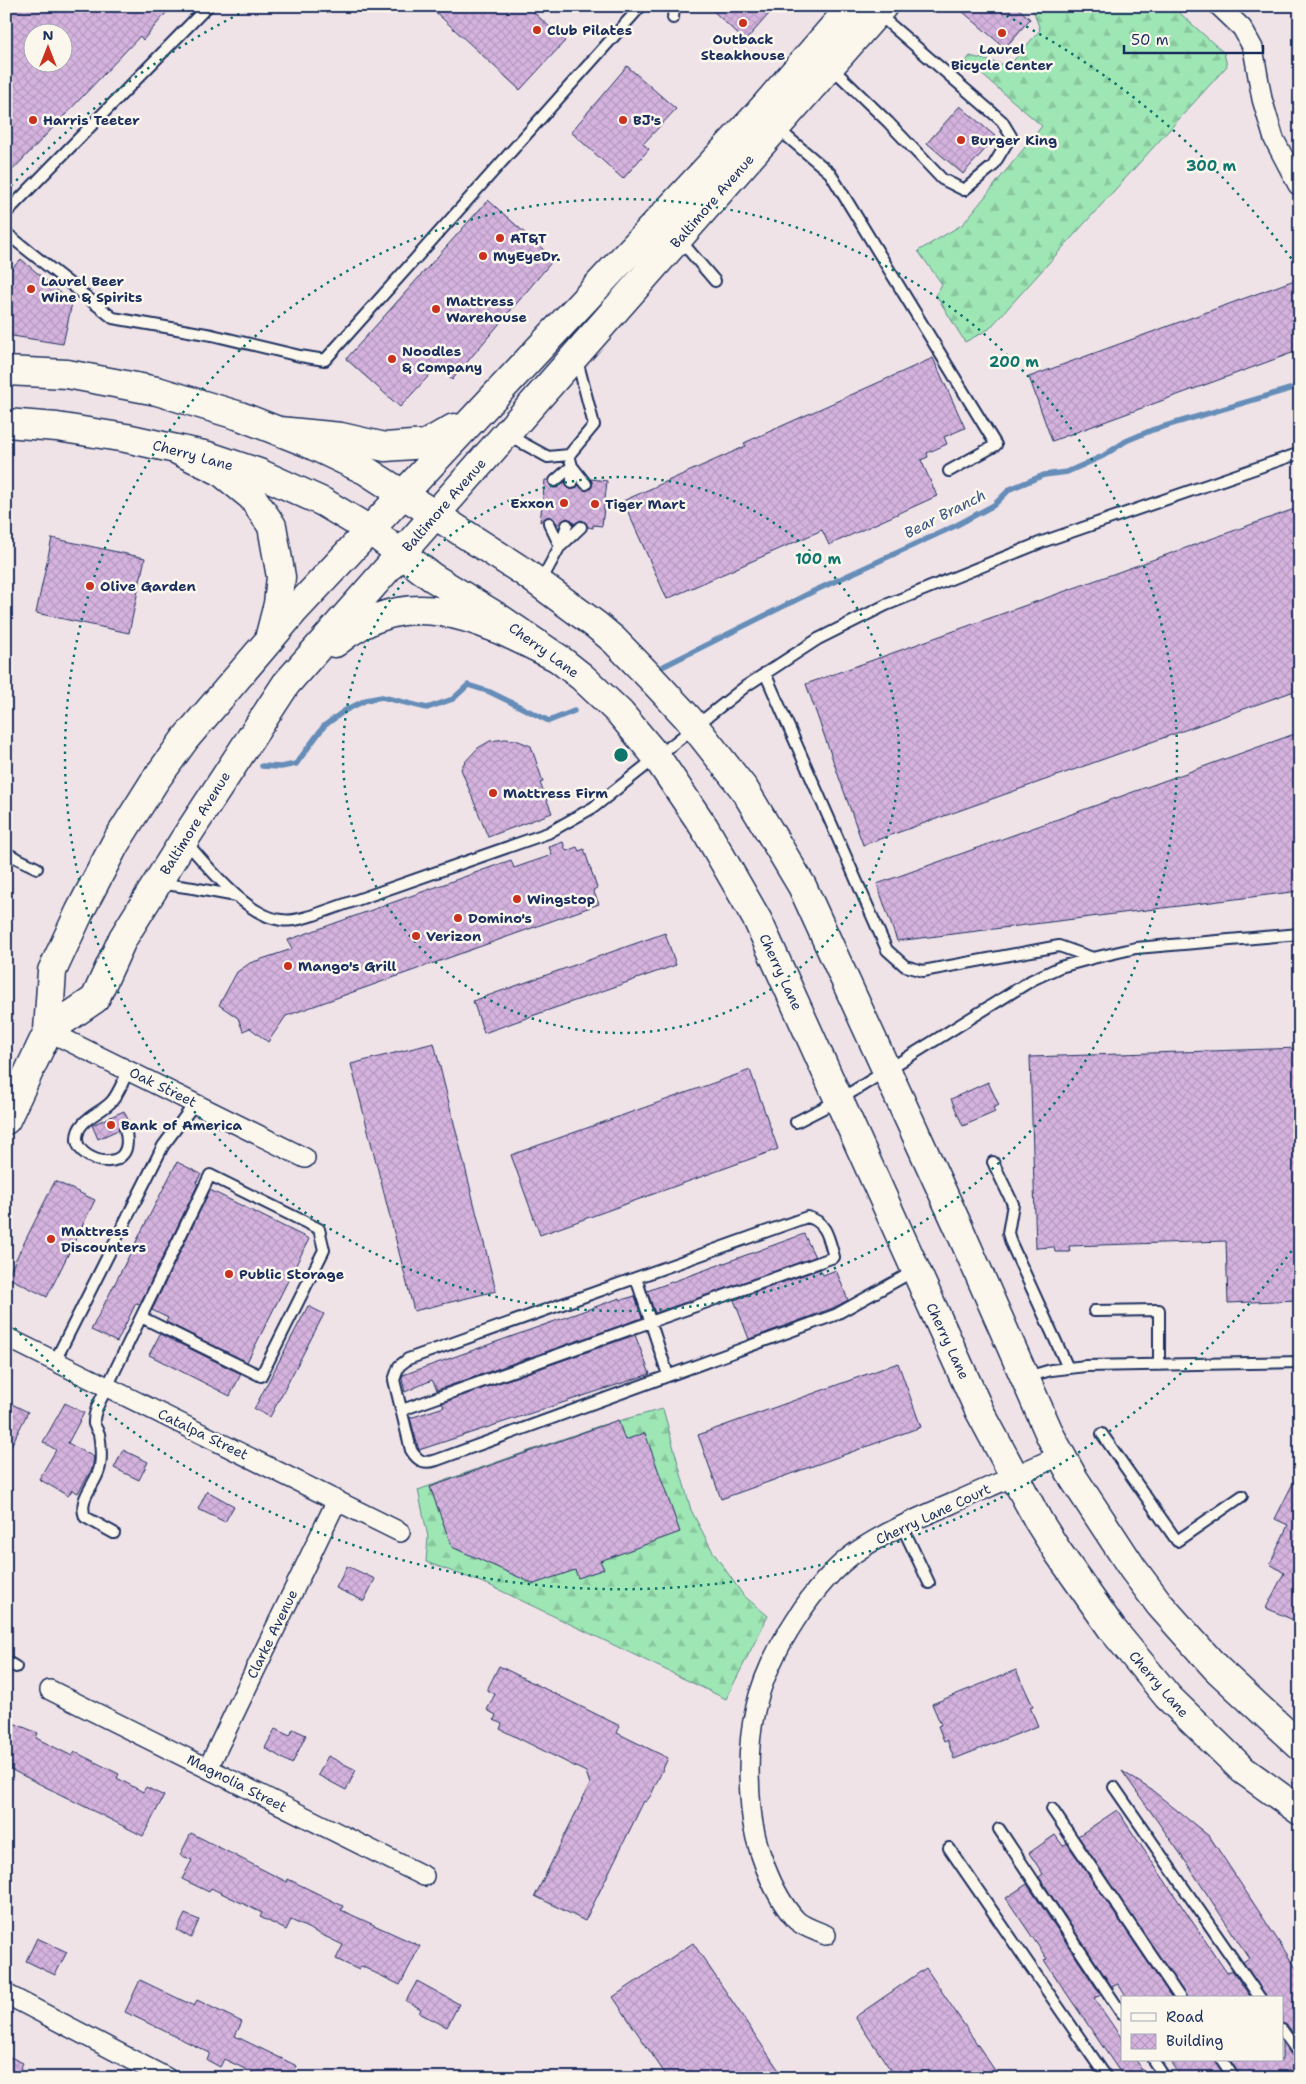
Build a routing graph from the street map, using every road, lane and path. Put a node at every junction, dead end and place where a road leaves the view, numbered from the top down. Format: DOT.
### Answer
graph roads {
  1 [pos="208,6"];
  2 [pos="642,6"];
  3 [pos="674,6"];
  4 [pos="1219,6"];
  5 [pos="871,9"];
  6 [pos="673,18"];
  7 [pos="830,66"];
  8 [pos="768,120"];
  9 [pos="1298,186"];
  10 [pos="6,213"];
  11 [pos="669,229"];
  12 [pos="6,233"];
  13 [pos="715,281"];
  14 [pos="575,356"];
  15 [pos="6,371"];
  16 [pos="475,416"];
  17 [pos="12,428"];
  18 [pos="279,431"];
  19 [pos="506,434"];
  20 [pos="175,449"];
  21 [pos="1300,453"];
  22 [pos="569,455"];
  23 [pos="572,466"];
  24 [pos="948,471"];
  25 [pos="554,481"];
  26 [pos="572,482"];
  27 [pos="586,484"];
  28 [pos="403,492"];
  29 [pos="435,514"];
  30 [pos="550,523"];
  31 [pos="567,525"];
  32 [pos="581,527"];
  33 [pos="368,529"];
  34 [pos="560,546"];
  35 [pos="401,554"];
  36 [pos="540,584"];
  37 [pos="269,639"];
  38 [pos="558,658"];
  39 [pos="765,673"];
  40 [pos="286,684"];
  41 [pos="695,726"];
  42 [pos="656,756"];
  43 [pos="184,840"];
  44 [pos="6,854"];
  45 [pos="37,868"];
  46 [pos="158,883"];
  47 [pos="236,896"];
  48 [pos="1300,934"];
  49 [pos="1093,958"];
  50 [pos="48,1031"];
  51 [pos="128,1070"];
  52 [pos="886,1070"];
  53 [pos="839,1100"];
  54 [pos="195,1102"];
  55 [pos="6,1120"];
  56 [pos="796,1122"];
  57 [pos="125,1129"];
  58 [pos="305,1158"];
  59 [pos="993,1162"];
  60 [pos="915,1270"];
  61 [pos="636,1278"];
  62 [pos="1094,1311"];
  63 [pos="141,1317"];
  64 [pos="650,1322"];
  65 [pos="6,1338"];
  66 [pos="54,1361"];
  67 [pos="1300,1362"];
  68 [pos="1159,1365"];
  69 [pos="1068,1368"];
  70 [pos="668,1375"];
  71 [pos="1026,1377"];
  72 [pos="107,1387"];
  73 [pos="402,1410"];
  74 [pos="1102,1434"];
  75 [pos="1061,1455"];
  76 [pos="1015,1476"];
  77 [pos="1242,1496"];
  78 [pos="337,1500"];
  79 [pos="902,1526"];
  80 [pos="400,1532"];
  81 [pos="114,1534"];
  82 [pos="928,1583"];
  83 [pos="6,1661"];
  84 [pos="16,1667"];
  85 [pos="50,1690"];
  86 [pos="1300,1746"];
  87 [pos="208,1768"];
  88 [pos="1114,1787"];
  89 [pos="1052,1809"];
  90 [pos="1300,1811"];
  91 [pos="999,1829"];
  92 [pos="949,1848"];
  93 [pos="424,1876"];
  94 [pos="826,1935"];
  95 [pos="6,1994"];
  96 [pos="1179,1996"];
  97 [pos="1259,1996"];
  98 [pos="1121,2012"];
  99 [pos="1284,2033"];
  100 [pos="1300,2055"];
  101 [pos="1154,2062"];
  102 [pos="1223,2062"];
  103 [pos="167,2078"];
  104 [pos="1107,2078"];
  105 [pos="1165,2078"];
  106 [pos="1234,2078"];
  1 -- 10 [label="lane"];
  2 -- 12 [label="lane"];
  3 -- 6 [label="lane"];
  4 -- 9 [label="street"];
  5 -- 7 [label="main road, Baltimore Avenue"];
  5 -- 7 [label="lane"];
  5 -- 8 [label="main road, Baltimore Avenue"];
  7 -- 8 [label="main road, Baltimore Avenue"];
  8 -- 11 [label="main road, Baltimore Avenue"];
  8 -- 24 [label="lane"];
  11 -- 13 [label="lane"];
  11 -- 14 [label="main road, Baltimore Avenue"];
  11 -- 16 [label="main road, Baltimore Avenue"];
  14 -- 19 [label="main road, Baltimore Avenue"];
  14 -- 22 [label="lane"];
  15 -- 18 [label="main road"];
  16 -- 18 [label="main road"];
  16 -- 28 [label="main road, Baltimore Avenue"];
  17 -- 20 [label="main road, Cherry Lane"];
  18 -- 28 [label="main road"];
  19 -- 22 [label="lane"];
  19 -- 29 [label="main road, Baltimore Avenue"];
  20 -- 33 [label="main road, Cherry Lane"];
  20 -- 37 [label="main road"];
  21 -- 39 [label="lane"];
  22 -- 23 [label="lane"];
  23 -- 25 [label="lane"];
  23 -- 26 [label="lane"];
  23 -- 27 [label="lane"];
  28 -- 29 [label="main road"];
  28 -- 33 [label="main road, Baltimore Avenue"];
  29 -- 35 [label="main road, Baltimore Avenue"];
  29 -- 36 [label="main road"];
  30 -- 34 [label="lane"];
  31 -- 34 [label="lane"];
  32 -- 34 [label="lane"];
  33 -- 35 [label="main road, Cherry Lane"];
  33 -- 37 [label="main road, Baltimore Avenue"];
  34 -- 36 [label="lane"];
  35 -- 38 [label="main road, Cherry Lane"];
  35 -- 40 [label="main road, Baltimore Avenue"];
  36 -- 41 [label="main road"];
  37 -- 50 [label="main road, Baltimore Avenue"];
  38 -- 40 [label="main road"];
  38 -- 42 [label="main road, Cherry Lane"];
  39 -- 41 [label="lane"];
  39 -- 49 [label="lane"];
  40 -- 43 [label="main road, Baltimore Avenue"];
  41 -- 42 [label="lane"];
  41 -- 52 [label="main road"];
  42 -- 47 [label="lane"];
  42 -- 53 [label="main road, Cherry Lane"];
  43 -- 46 [label="main road, Baltimore Avenue"];
  43 -- 47 [label="lane"];
  44 -- 45 [label="lane"];
  46 -- 47 [label="lane"];
  46 -- 50 [label="main road, Baltimore Avenue"];
  48 -- 49 [label="lane"];
  49 -- 52 [label="lane"];
  50 -- 51 [label="street, Oak Street"];
  50 -- 55 [label="main road, Baltimore Avenue"];
  51 -- 54 [label="street, Oak Street"];
  51 -- 57 [label="lane"];
  52 -- 53 [label="lane"];
  52 -- 71 [label="main road"];
  53 -- 56 [label="lane"];
  53 -- 60 [label="main road, Cherry Lane"];
  54 -- 58 [label="street, Oak Street"];
  54 -- 66 [label="lane"];
  59 -- 69 [label="lane"];
  60 -- 70 [label="lane"];
  60 -- 76 [label="main road, Cherry Lane"];
  61 -- 64 [label="lane"];
  61 -- 64 [label="lane"];
  61 -- 73 [label="lane"];
  62 -- 68 [label="lane"];
  63 -- 63 [label="lane"];
  63 -- 72 [label="lane"];
  64 -- 70 [label="lane"];
  64 -- 73 [label="lane"];
  65 -- 66 [label="street, Catalpa Street"];
  66 -- 72 [label="street, Catalpa Street"];
  67 -- 68 [label="lane"];
  68 -- 69 [label="lane"];
  69 -- 71 [label="lane"];
  70 -- 73 [label="lane"];
  71 -- 75 [label="main road"];
  72 -- 78 [label="street, Catalpa Street"];
  72 -- 81 [label="lane"];
  74 -- 77 [label="lane"];
  75 -- 76 [label="street, Cherry Lane Court"];
  75 -- 86 [label="main road"];
  76 -- 79 [label="street, Cherry Lane Court"];
  76 -- 90 [label="main road, Cherry Lane"];
  78 -- 80 [label="street, Catalpa Street"];
  78 -- 87 [label="street, Clarke Avenue"];
  79 -- 82 [label="lane"];
  79 -- 94 [label="street, Cherry Lane Court"];
  83 -- 84 [label="lane"];
  85 -- 87 [label="street, Magnolia Street"];
  87 -- 93 [label="street, Magnolia Street"];
  88 -- 97 [label="lane"];
  89 -- 96 [label="lane"];
  91 -- 98 [label="lane"];
  92 -- 104 [label="lane"];
  95 -- 103 [label="street"];
  99 -- 100 [label="lane"];
  101 -- 105 [label="lane"];
  102 -- 106 [label="lane"];
}
